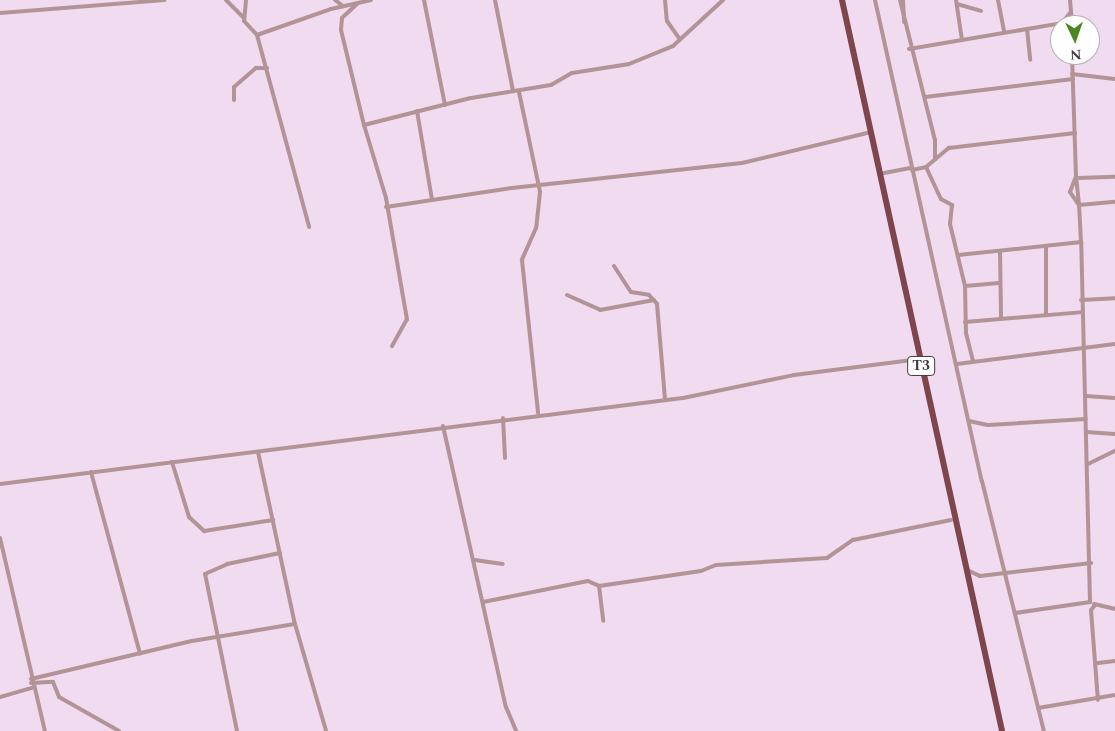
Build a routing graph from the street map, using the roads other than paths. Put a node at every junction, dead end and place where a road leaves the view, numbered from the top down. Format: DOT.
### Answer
graph roads {
  1 [pos="164,0"];
  2 [pos="226,0"];
  3 [pos="246,0"];
  4 [pos="371,0"];
  5 [pos="424,0"];
  6 [pos="495,0"];
  7 [pos="665,0"];
  8 [pos="723,0"];
  9 [pos="842,0"];
  10 [pos="875,0"];
  11 [pos="902,0"];
  12 [pos="998,0"];
  13 [pos="1070,0"];
  14 [pos="336,1"];
  15 [pos="956,2"];
  16 [pos="358,3"];
  17 [pos="343,6"];
  18 [pos="981,11"];
  19 [pos="1071,12"];
  20 [pos="0,13"];
  21 [pos="1069,15"];
  22 [pos="1071,15"];
  23 [pos="243,18"];
  24 [pos="1050,25"];
  25 [pos="1027,29"];
  26 [pos="1004,32"];
  27 [pos="257,35"];
  28 [pos="679,38"];
  29 [pos="962,40"];
  30 [pos="909,49"];
  31 [pos="1030,60"];
  32 [pos="1072,65"];
  33 [pos="267,68"];
  34 [pos="1072,74"];
  35 [pos="1072,79"];
  36 [pos="1115,80"];
  37 [pos="513,91"];
  38 [pos="519,92"];
  39 [pos="925,97"];
  40 [pos="234,100"];
  41 [pos="445,104"];
  42 [pos="416,111"];
  43 [pos="364,125"];
  44 [pos="871,132"];
  45 [pos="1075,134"];
  46 [pos="935,159"];
  47 [pos="926,167"];
  48 [pos="912,169"];
  49 [pos="879,174"];
  50 [pos="1076,177"];
  51 [pos="1115,177"];
  52 [pos="539,187"];
  53 [pos="432,200"];
  54 [pos="1115,202"];
  55 [pos="1079,205"];
  56 [pos="386,208"];
  57 [pos="309,227"];
  58 [pos="1081,242"];
  59 [pos="1046,246"];
  60 [pos="1000,251"];
  61 [pos="958,255"];
  62 [pos="614,266"];
  63 [pos="999,283"];
  64 [pos="965,286"];
  65 [pos="567,294"];
  66 [pos="1115,298"];
  67 [pos="654,300"];
  68 [pos="1081,300"];
  69 [pos="1083,312"];
  70 [pos="1046,313"];
  71 [pos="1002,317"];
  72 [pos="965,322"];
  73 [pos="1115,344"];
  74 [pos="392,346"];
  75 [pos="1085,346"];
  76 [pos="920,359"];
  77 [pos="973,361"];
  78 [pos="958,364"];
  79 [pos="1086,396"];
  80 [pos="1115,398"];
  81 [pos="665,400"];
  82 [pos="538,414"];
  83 [pos="503,418"];
  84 [pos="1086,419"];
  85 [pos="969,421"];
  86 [pos="442,426"];
  87 [pos="1086,432"];
  88 [pos="1115,434"];
  89 [pos="1115,451"];
  90 [pos="258,452"];
  91 [pos="505,458"];
  92 [pos="172,462"];
  93 [pos="1088,464"];
  94 [pos="91,472"];
  95 [pos="0,484"];
  96 [pos="273,520"];
  97 [pos="951,520"];
  98 [pos="0,538"];
  99 [pos="280,553"];
  100 [pos="475,560"];
  101 [pos="1091,563"];
  102 [pos="503,564"];
  103 [pos="967,570"];
  104 [pos="1004,571"];
  105 [pos="599,586"];
  106 [pos="483,602"];
  107 [pos="1092,603"];
  108 [pos="1115,609"];
  109 [pos="1015,614"];
  110 [pos="603,620"];
  111 [pos="295,624"];
  112 [pos="220,637"];
  113 [pos="140,654"];
  114 [pos="1115,661"];
  115 [pos="1098,663"];
  116 [pos="31,683"];
  117 [pos="1115,695"];
  118 [pos="0,697"];
  119 [pos="1098,700"];
  120 [pos="1038,708"];
  121 [pos="45,731"];
  122 [pos="119,731"];
  123 [pos="237,731"];
  124 [pos="326,731"];
  125 [pos="516,731"];
  126 [pos="1002,731"];
  127 [pos="1044,731"];
  1 -- 20 [label="street"];
  2 -- 23 [label="street"];
  3 -- 23 [label="street"];
  4 -- 16 [label="street"];
  5 -- 41 [label="street"];
  6 -- 37 [label="street"];
  7 -- 28 [label="street"];
  8 -- 28 [label="street"];
  9 -- 44 [label="highway, T3"];
  10 -- 48 [label="street"];
  11 -- 30 [label="street"];
  12 -- 26 [label="street"];
  13 -- 19 [label="street"];
  14 -- 17 [label="street"];
  15 -- 18 [label="street"];
  15 -- 29 [label="street"];
  16 -- 17 [label="street"];
  16 -- 43 [label="street"];
  17 -- 27 [label="street"];
  19 -- 21 [label="street"];
  19 -- 22 [label="street"];
  23 -- 27 [label="street"];
  24 -- 25 [label="street"];
  25 -- 26 [label="street"];
  25 -- 31 [label="street"];
  26 -- 29 [label="street"];
  27 -- 33 [label="street"];
  28 -- 38 [label="street"];
  29 -- 30 [label="street"];
  30 -- 39 [label="street"];
  32 -- 34 [label="street"];
  33 -- 40 [label="street"];
  33 -- 57 [label="street"];
  34 -- 35 [label="street"];
  34 -- 36 [label="street"];
  35 -- 39 [label="street"];
  35 -- 45 [label="street"];
  37 -- 38 [label="street"];
  37 -- 41 [label="street"];
  38 -- 52 [label="street"];
  39 -- 46 [label="street"];
  41 -- 42 [label="street"];
  42 -- 43 [label="street"];
  42 -- 53 [label="street"];
  43 -- 56 [label="street"];
  44 -- 49 [label="highway, T3"];
  44 -- 52 [label="street"];
  45 -- 46 [label="street"];
  45 -- 50 [label="street"];
  46 -- 47 [label="street"];
  47 -- 48 [label="street"];
  47 -- 61 [label="street"];
  48 -- 49 [label="street"];
  48 -- 78 [label="street"];
  49 -- 76 [label="highway, T3"];
  50 -- 51 [label="street"];
  50 -- 55 [label="street"];
  50 -- 55 [label="street"];
  52 -- 53 [label="street"];
  52 -- 82 [label="street"];
  53 -- 56 [label="street"];
  54 -- 55 [label="street"];
  55 -- 58 [label="street"];
  56 -- 74 [label="street"];
  58 -- 59 [label="street"];
  58 -- 68 [label="street"];
  59 -- 60 [label="street"];
  59 -- 70 [label="street"];
  60 -- 61 [label="street"];
  60 -- 63 [label="street"];
  61 -- 64 [label="street"];
  62 -- 67 [label="street"];
  63 -- 64 [label="street"];
  63 -- 71 [label="street"];
  64 -- 72 [label="street"];
  65 -- 67 [label="street"];
  66 -- 68 [label="street"];
  67 -- 81 [label="street"];
  68 -- 69 [label="street"];
  69 -- 70 [label="street"];
  69 -- 75 [label="street"];
  70 -- 71 [label="street"];
  71 -- 72 [label="street"];
  72 -- 77 [label="street"];
  73 -- 75 [label="street"];
  75 -- 77 [label="street"];
  75 -- 79 [label="street"];
  76 -- 81 [label="street"];
  76 -- 103 [label="highway, T3"];
  77 -- 78 [label="street"];
  78 -- 85 [label="street"];
  79 -- 80 [label="street"];
  79 -- 84 [label="street"];
  81 -- 82 [label="street"];
  82 -- 83 [label="street"];
  83 -- 86 [label="street"];
  83 -- 91 [label="street"];
  84 -- 85 [label="street"];
  84 -- 87 [label="street"];
  85 -- 104 [label="street"];
  86 -- 90 [label="street"];
  86 -- 100 [label="street"];
  87 -- 88 [label="street"];
  87 -- 93 [label="street"];
  89 -- 93 [label="street"];
  90 -- 92 [label="street"];
  90 -- 96 [label="street"];
  92 -- 94 [label="street"];
  92 -- 96 [label="street"];
  93 -- 101 [label="street"];
  94 -- 95 [label="street"];
  94 -- 113 [label="street"];
  96 -- 99 [label="street"];
  97 -- 105 [label="street"];
  98 -- 116 [label="street"];
  99 -- 111 [label="street"];
  99 -- 112 [label="street"];
  100 -- 102 [label="street"];
  100 -- 106 [label="street"];
  101 -- 104 [label="street"];
  101 -- 107 [label="street"];
  103 -- 104 [label="street"];
  103 -- 126 [label="highway, T3"];
  104 -- 109 [label="street"];
  105 -- 106 [label="street"];
  105 -- 110 [label="street"];
  106 -- 125 [label="street"];
  107 -- 108 [label="street"];
  107 -- 109 [label="street"];
  107 -- 115 [label="street"];
  109 -- 120 [label="street"];
  111 -- 112 [label="street"];
  111 -- 124 [label="street"];
  112 -- 113 [label="street"];
  112 -- 123 [label="street"];
  113 -- 116 [label="street"];
  114 -- 115 [label="street"];
  115 -- 119 [label="street"];
  116 -- 118 [label="street"];
  116 -- 121 [label="street"];
  116 -- 122 [label="street"];
  117 -- 119 [label="street"];
  119 -- 120 [label="street"];
  120 -- 127 [label="street"];
}
